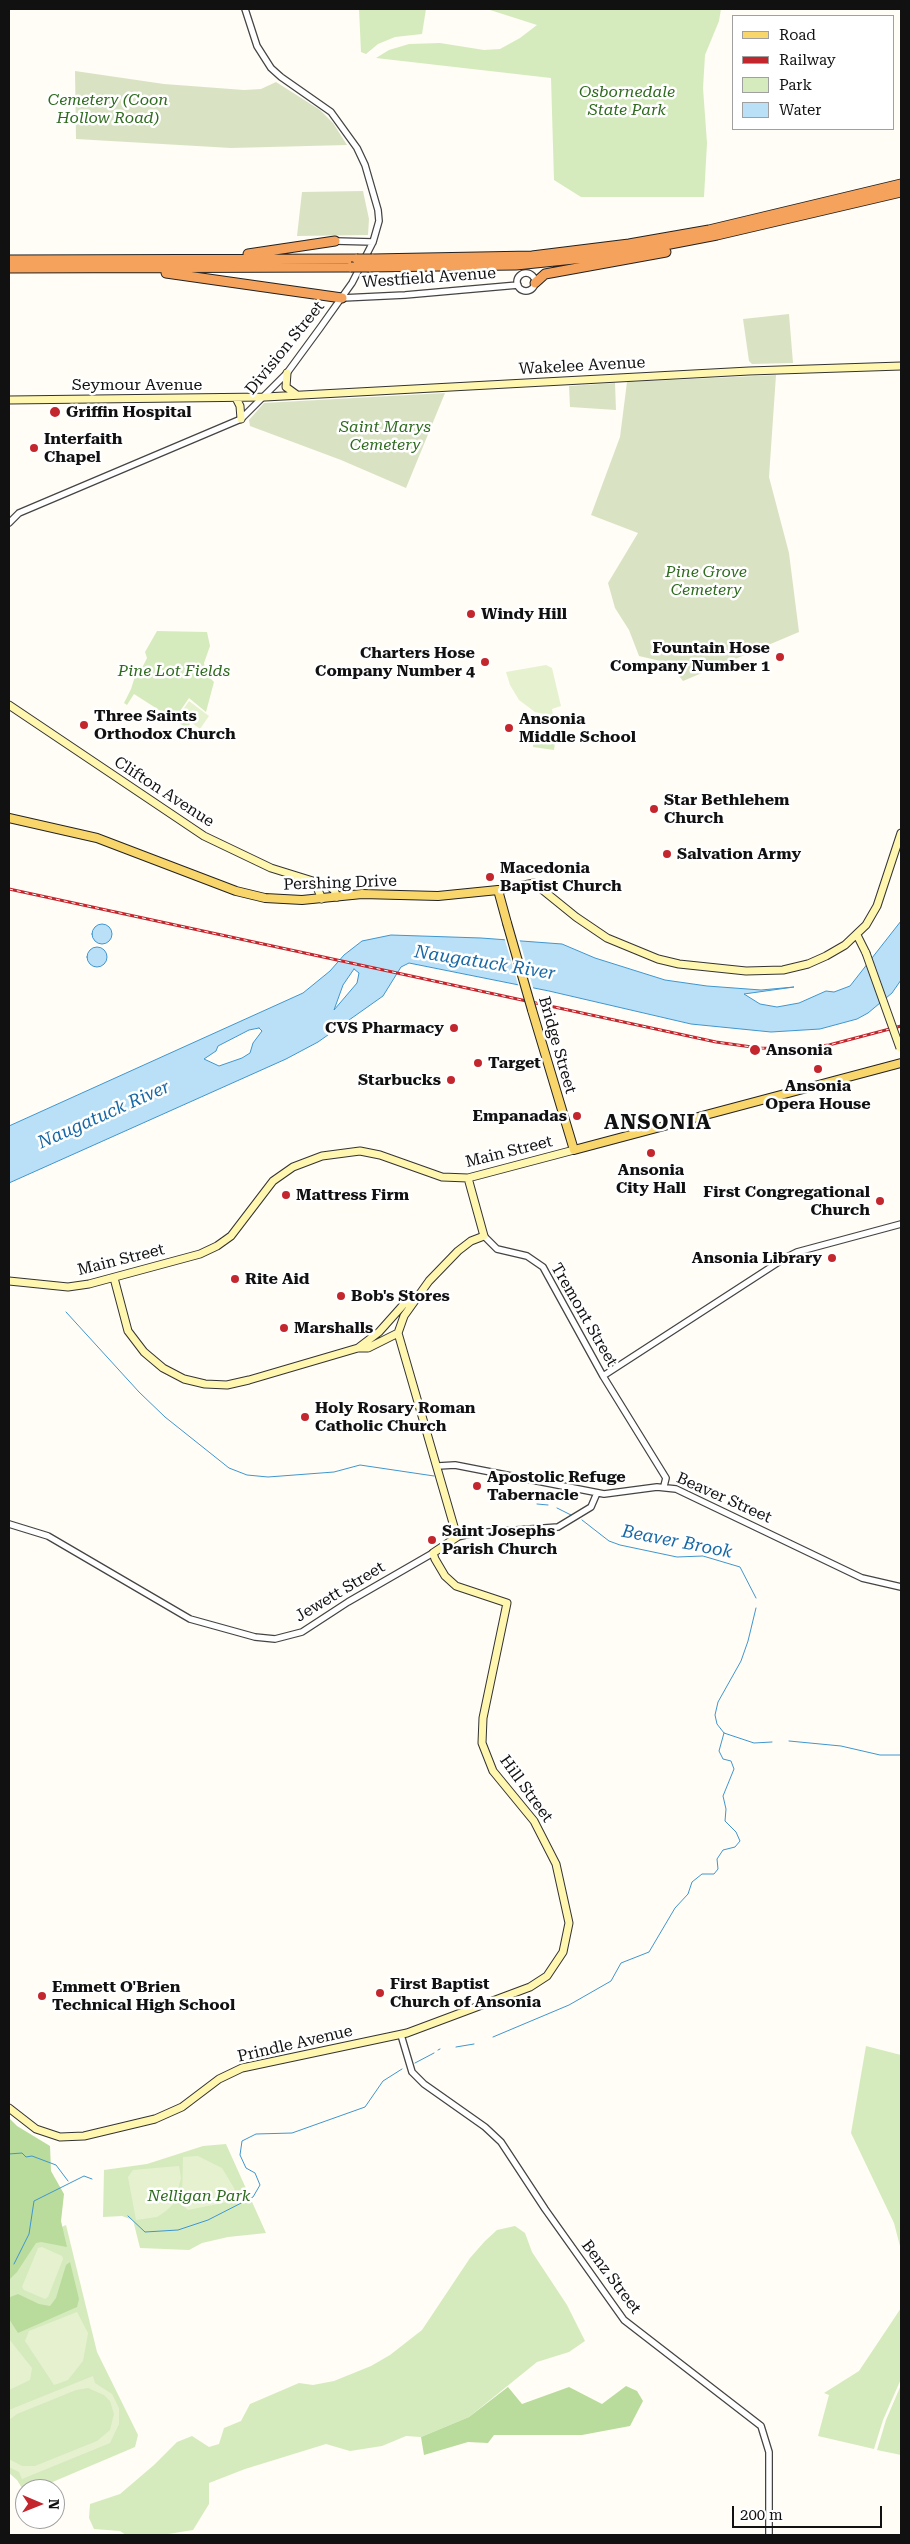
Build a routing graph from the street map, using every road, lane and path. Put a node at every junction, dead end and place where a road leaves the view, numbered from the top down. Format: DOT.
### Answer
graph roads {
  1 [pos="245,9"];
  2 [pos="901,184"];
  3 [pos="901,192"];
  4 [pos="717,235"];
  5 [pos="334,241"];
  6 [pos="373,242"];
  7 [pos="9,260"];
  8 [pos="155,260"];
  9 [pos="370,263"];
  10 [pos="9,268"];
  11 [pos="114,268"];
  12 [pos="535,283"];
  13 [pos="518,285"];
  14 [pos="342,298"];
  15 [pos="901,366"];
  16 [pos="287,372"];
  17 [pos="300,396"];
  18 [pos="236,398"];
  19 [pos="264,398"];
  20 [pos="9,400"];
  21 [pos="241,419"];
  22 [pos="9,512"];
  23 [pos="14,516"];
  24 [pos="9,523"];
  25 [pos="9,705"];
  26 [pos="9,818"];
  27 [pos="901,833"];
  28 [pos="315,883"];
  29 [pos="498,890"];
  30 [pos="337,897"];
  31 [pos="322,899"];
  32 [pos="857,935"];
  33 [pos="900,1051"];
  34 [pos="901,1063"];
  35 [pos="574,1150"];
  36 [pos="468,1178"];
  37 [pos="901,1224"];
  38 [pos="484,1236"];
  39 [pos="114,1278"];
  40 [pos="9,1281"];
  41 [pos="416,1298"];
  42 [pos="379,1332"];
  43 [pos="398,1333"];
  44 [pos="358,1348"];
  45 [pos="603,1376"];
  46 [pos="438,1466"];
  47 [pos="664,1486"];
  48 [pos="597,1493"];
  49 [pos="9,1524"];
  50 [pos="457,1537"];
  51 [pos="433,1553"];
  52 [pos="901,1588"];
  53 [pos="401,2035"];
  54 [pos="9,2108"];
  55 [pos="769,2535"];
  1 -- 6 [label="street, Division Street"];
  2 -- 9 [label="highway"];
  3 -- 4 [label="highway"];
  4 -- 9 [label="highway"];
  4 -- 12 [label="highway"];
  5 -- 6 [label="street"];
  5 -- 8 [label="highway"];
  6 -- 14 [label="street, Division Street"];
  7 -- 8 [label="highway"];
  8 -- 9 [label="highway, bridge"];
  9 -- 11 [label="highway, bridge"];
  10 -- 11 [label="highway"];
  11 -- 14 [label="highway"];
  12 -- 13 [label="street, Westfield Avenue"];
  12 -- 13 [label="street, Westfield Avenue"];
  13 -- 14 [label="street, Westfield Avenue"];
  14 -- 16 [label="street, Division Street"];
  15 -- 17 [label="main road, Wakelee Avenue"];
  16 -- 17 [label="main road"];
  16 -- 19 [label="street, Division Street"];
  17 -- 19 [label="main road, Wakelee Avenue"];
  18 -- 19 [label="main road, Seymour Avenue"];
  18 -- 20 [label="main road, Seymour Avenue"];
  18 -- 21 [label="main road"];
  19 -- 21 [label="street, Division Street"];
  21 -- 23 [label="street, Division Street"];
  22 -- 23 [label="street"];
  23 -- 24 [label="street"];
  25 -- 28 [label="main road, Clifton Avenue"];
  26 -- 31 [label="main road, Pershing Drive"];
  27 -- 32 [label="main road"];
  28 -- 30 [label="main road, Clifton Avenue"];
  28 -- 31 [label="main road"];
  29 -- 30 [label="main road, Pershing Drive"];
  29 -- 32 [label="main road, Pershing Drive"];
  29 -- 35 [label="main road, Bridge Street, bridge"];
  30 -- 31 [label="main road, Pershing Drive"];
  32 -- 33 [label="main road, bridge"];
  34 -- 35 [label="main road, Main Street"];
  35 -- 36 [label="main road, Main Street"];
  36 -- 38 [label="main road"];
  36 -- 39 [label="main road, Main Street"];
  37 -- 45 [label="street"];
  38 -- 41 [label="main road"];
  38 -- 45 [label="street, Tremont Street"];
  39 -- 40 [label="main road, Main Street"];
  39 -- 44 [label="main road"];
  41 -- 42 [label="main road"];
  41 -- 43 [label="main road"];
  42 -- 43 [label="main road"];
  42 -- 44 [label="main road"];
  43 -- 44 [label="main road"];
  43 -- 46 [label="main road"];
  45 -- 47 [label="street, Tremont Street"];
  46 -- 48 [label="street, Beaver Street"];
  46 -- 50 [label="main road"];
  47 -- 48 [label="street, Beaver Street"];
  47 -- 52 [label="street, Beaver Street"];
  48 -- 50 [label="street, Jewett Street"];
  49 -- 51 [label="street, Jewett Street"];
  50 -- 51 [label="main road, Jewett Street"];
  51 -- 53 [label="main road, Hill Street"];
  53 -- 54 [label="main road, Prindle Avenue"];
  53 -- 55 [label="street, Benz Street"];
}
